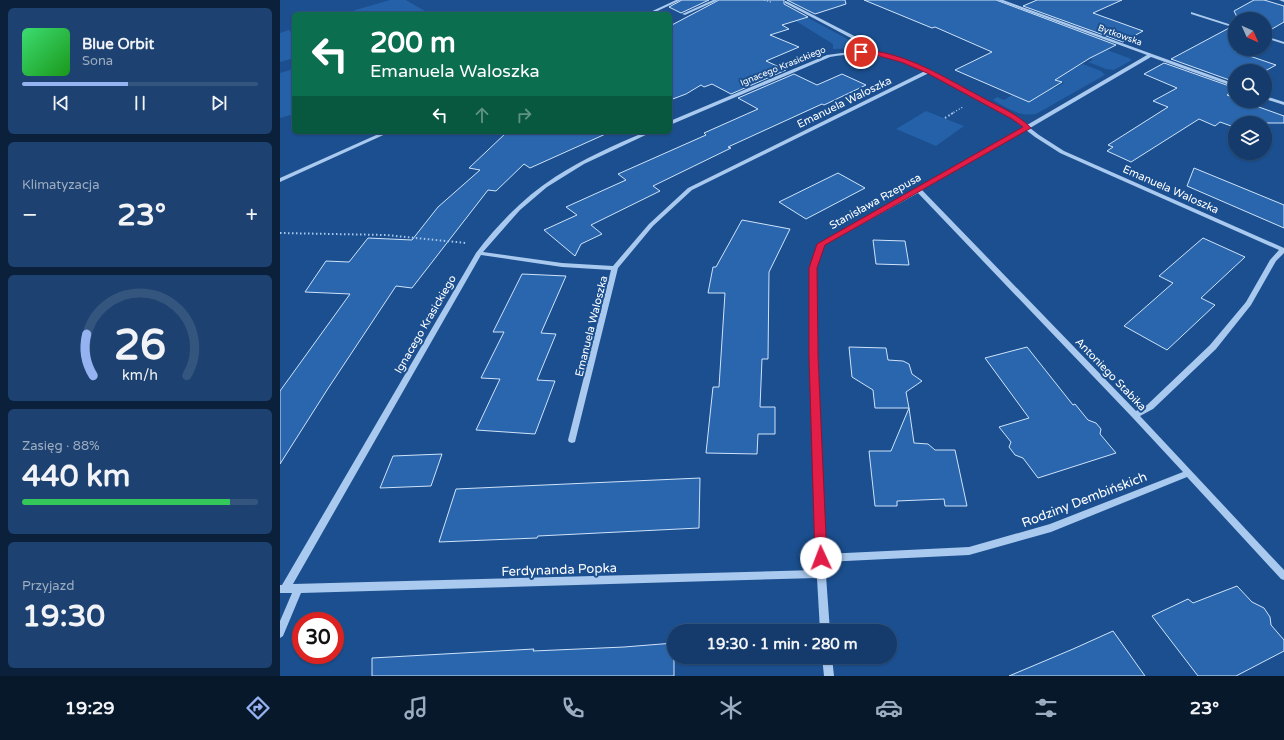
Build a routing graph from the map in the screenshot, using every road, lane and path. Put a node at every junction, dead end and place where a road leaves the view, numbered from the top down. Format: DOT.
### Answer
graph roads {
  1 [pos="679,0"];
  2 [pos="716,0"];
  3 [pos="999,0"];
  4 [pos="1281,0"];
  5 [pos="1284,1"];
  6 [pos="786,2"];
  7 [pos="652,12"];
  8 [pos="1192,13"];
  9 [pos="684,14"];
  10 [pos="1228,25"];
  11 [pos="1272,39"];
  12 [pos="1284,43"];
  13 [pos="873,52"];
  14 [pos="1151,55"];
  15 [pos="929,71"];
  16 [pos="1228,83"];
  17 [pos="1272,100"];
  18 [pos="1284,104"];
  19 [pos="672,122"];
  20 [pos="1028,128"];
  21 [pos="383,134"];
  22 [pos="643,134"];
  23 [pos="280,180"];
  24 [pos="919,190"];
  25 [pos="280,233"];
  26 [pos="486,245"];
  27 [pos="1283,250"];
  28 [pos="479,253"];
  29 [pos="615,268"];
  30 [pos="1135,414"];
  31 [pos="572,440"];
  32 [pos="1189,472"];
  33 [pos="821,558"];
  34 [pos="821,574"];
  35 [pos="1284,576"];
  36 [pos="282,589"];
  37 [pos="298,589"];
  38 [pos="825,624"];
  39 [pos="280,633"];
  40 [pos="828,664"];
  41 [pos="829,676"];
  1 -- 7 [label="street"];
  2 -- 9 [label="street"];
  3 -- 14 [label="street, Bytkowska"];
  4 -- 5 [label="street"];
  6 -- 13 [label="street"];
  8 -- 10 [label="street"];
  11 -- 12 [label="street"];
  13 -- 15 [label="street, Ignacego Krasickiego"];
  13 -- 19 [label="street, Ignacego Krasickiego"];
  14 -- 16 [label="street, Bytkowska"];
  14 -- 20 [label="street, Stanisława Rzepusa"];
  15 -- 20 [label="street, Emanuela Waloszka"];
  15 -- 29 [label="street, Emanuela Waloszka"];
  17 -- 18 [label="street"];
  20 -- 24 [label="street, Stanisława Rzepusa"];
  20 -- 27 [label="street, Emanuela Waloszka"];
  21 -- 23 [label="street"];
  22 -- 26 [label="street, Ignacego Krasickiego"];
  24 -- 30 [label="street, Antoniego Stabika"];
  24 -- 33 [label="street, Stanisława Rzepusa"];
  25 -- 26 [label="path"];
  26 -- 28 [label="street, Ignacego Krasickiego"];
  27 -- 30 [label="street"];
  28 -- 29 [label="street"];
  28 -- 36 [label="street, Ignacego Krasickiego"];
  29 -- 31 [label="street, Emanuela Waloszka"];
  30 -- 32 [label="street, Antoniego Stabika"];
  32 -- 33 [label="street, Rodziny Dembińskich"];
  32 -- 35 [label="street, Antoniego Stabika"];
  33 -- 34 [label="street, Stanisława Rzepusa"];
  34 -- 37 [label="street, Ferdynanda Popka"];
  34 -- 38 [label="street, Stanisława Rzepusa"];
  36 -- 37 [label="street, Ferdynanda Popka"];
  37 -- 39 [label="street"];
  40 -- 41 [label="street"];
}
